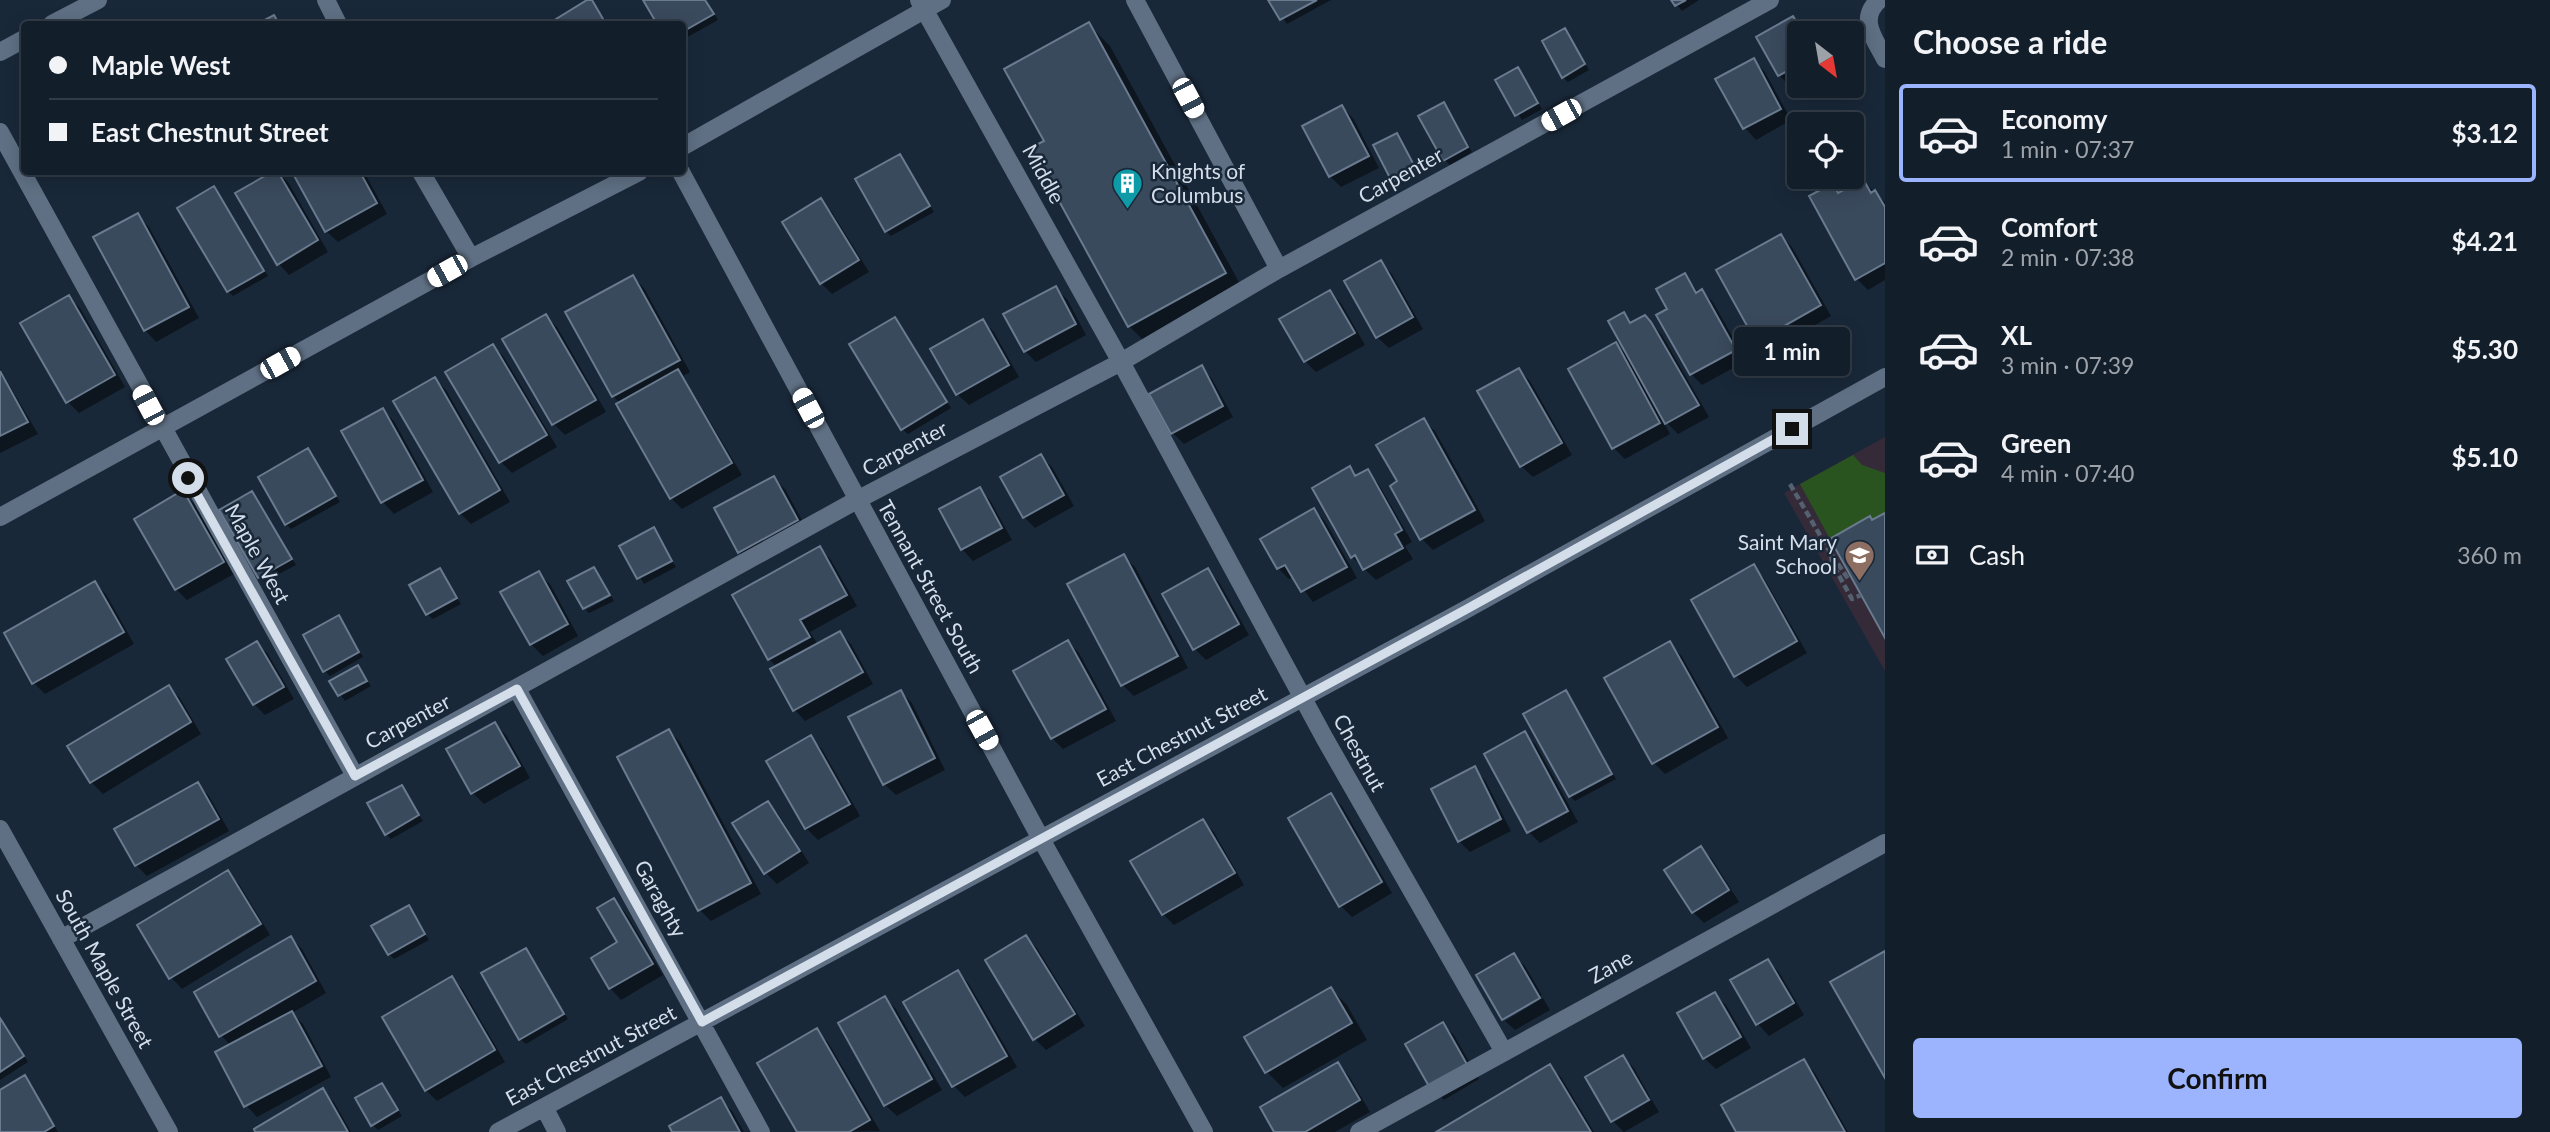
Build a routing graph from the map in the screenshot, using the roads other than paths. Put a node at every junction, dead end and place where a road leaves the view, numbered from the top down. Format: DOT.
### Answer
graph roads {
  1 [pos="98,0"];
  2 [pos="326,0"];
  3 [pos="942,0"];
  4 [pos="1135,0"];
  5 [pos="1770,0"];
  6 [pos="1879,0"];
  7 [pos="922,5"];
  8 [pos="58,21"];
  9 [pos="336,21"];
  10 [pos="21,41"];
  11 [pos="0,52"];
  12 [pos="1885,59"];
  13 [pos="0,132"];
  14 [pos="686,145"];
  15 [pos="21,171"];
  16 [pos="23,175"];
  17 [pos="423,175"];
  18 [pos="633,175"];
  19 [pos="683,175"];
  20 [pos="471,258"];
  21 [pos="1279,269"];
  22 [pos="1121,362"];
  23 [pos="1885,377"];
  24 [pos="161,429"];
  25 [pos="857,500"];
  26 [pos="0,517"];
  27 [pos="517,689"];
  28 [pos="1303,698"];
  29 [pos="355,776"];
  30 [pos="0,829"];
  31 [pos="1041,839"];
  32 [pos="1885,843"];
  33 [pos="61,939"];
  34 [pos="702,1022"];
  35 [pos="1504,1052"];
  36 [pos="544,1107"];
  37 [pos="169,1132"];
  38 [pos="498,1132"];
  39 [pos="557,1132"];
  40 [pos="761,1132"];
  41 [pos="1204,1132"];
  42 [pos="1359,1132"];
  1 -- 8 [label="street"];
  2 -- 9 [label="street"];
  3 -- 7 [label="street"];
  4 -- 21 [label="street"];
  5 -- 21 [label="street, Carpenter"];
  6 -- 12 [label="street"];
  7 -- 14 [label="street"];
  7 -- 22 [label="street, Middle"];
  10 -- 11 [label="street"];
  13 -- 15 [label="street, Maple West"];
  16 -- 24 [label="street, Maple West"];
  17 -- 20 [label="street"];
  18 -- 20 [label="street"];
  19 -- 25 [label="street, Tennant Street South"];
  20 -- 24 [label="street"];
  21 -- 22 [label="street, Carpenter"];
  22 -- 25 [label="street, Carpenter"];
  22 -- 28 [label="street, Chestnut"];
  23 -- 28 [label="street, East Chestnut Street"];
  24 -- 26 [label="street"];
  24 -- 29 [label="street, Maple West"];
  25 -- 27 [label="street, Carpenter"];
  25 -- 31 [label="street, Tennant Street South"];
  27 -- 29 [label="street, Carpenter"];
  27 -- 34 [label="street, Garaghty"];
  28 -- 31 [label="street, East Chestnut Street"];
  28 -- 35 [label="street, Chestnut"];
  29 -- 33 [label="street, Carpenter"];
  30 -- 33 [label="street, South Maple Street"];
  31 -- 34 [label="street, East Chestnut Street"];
  31 -- 41 [label="street, Tennant Street South"];
  32 -- 35 [label="street, Zane"];
  33 -- 37 [label="street, South Maple Street"];
  34 -- 36 [label="street, East Chestnut Street"];
  34 -- 40 [label="street, Garaghty"];
  35 -- 42 [label="street, Zane"];
  36 -- 38 [label="street, East Chestnut Street"];
  36 -- 39 [label="street"];
}
